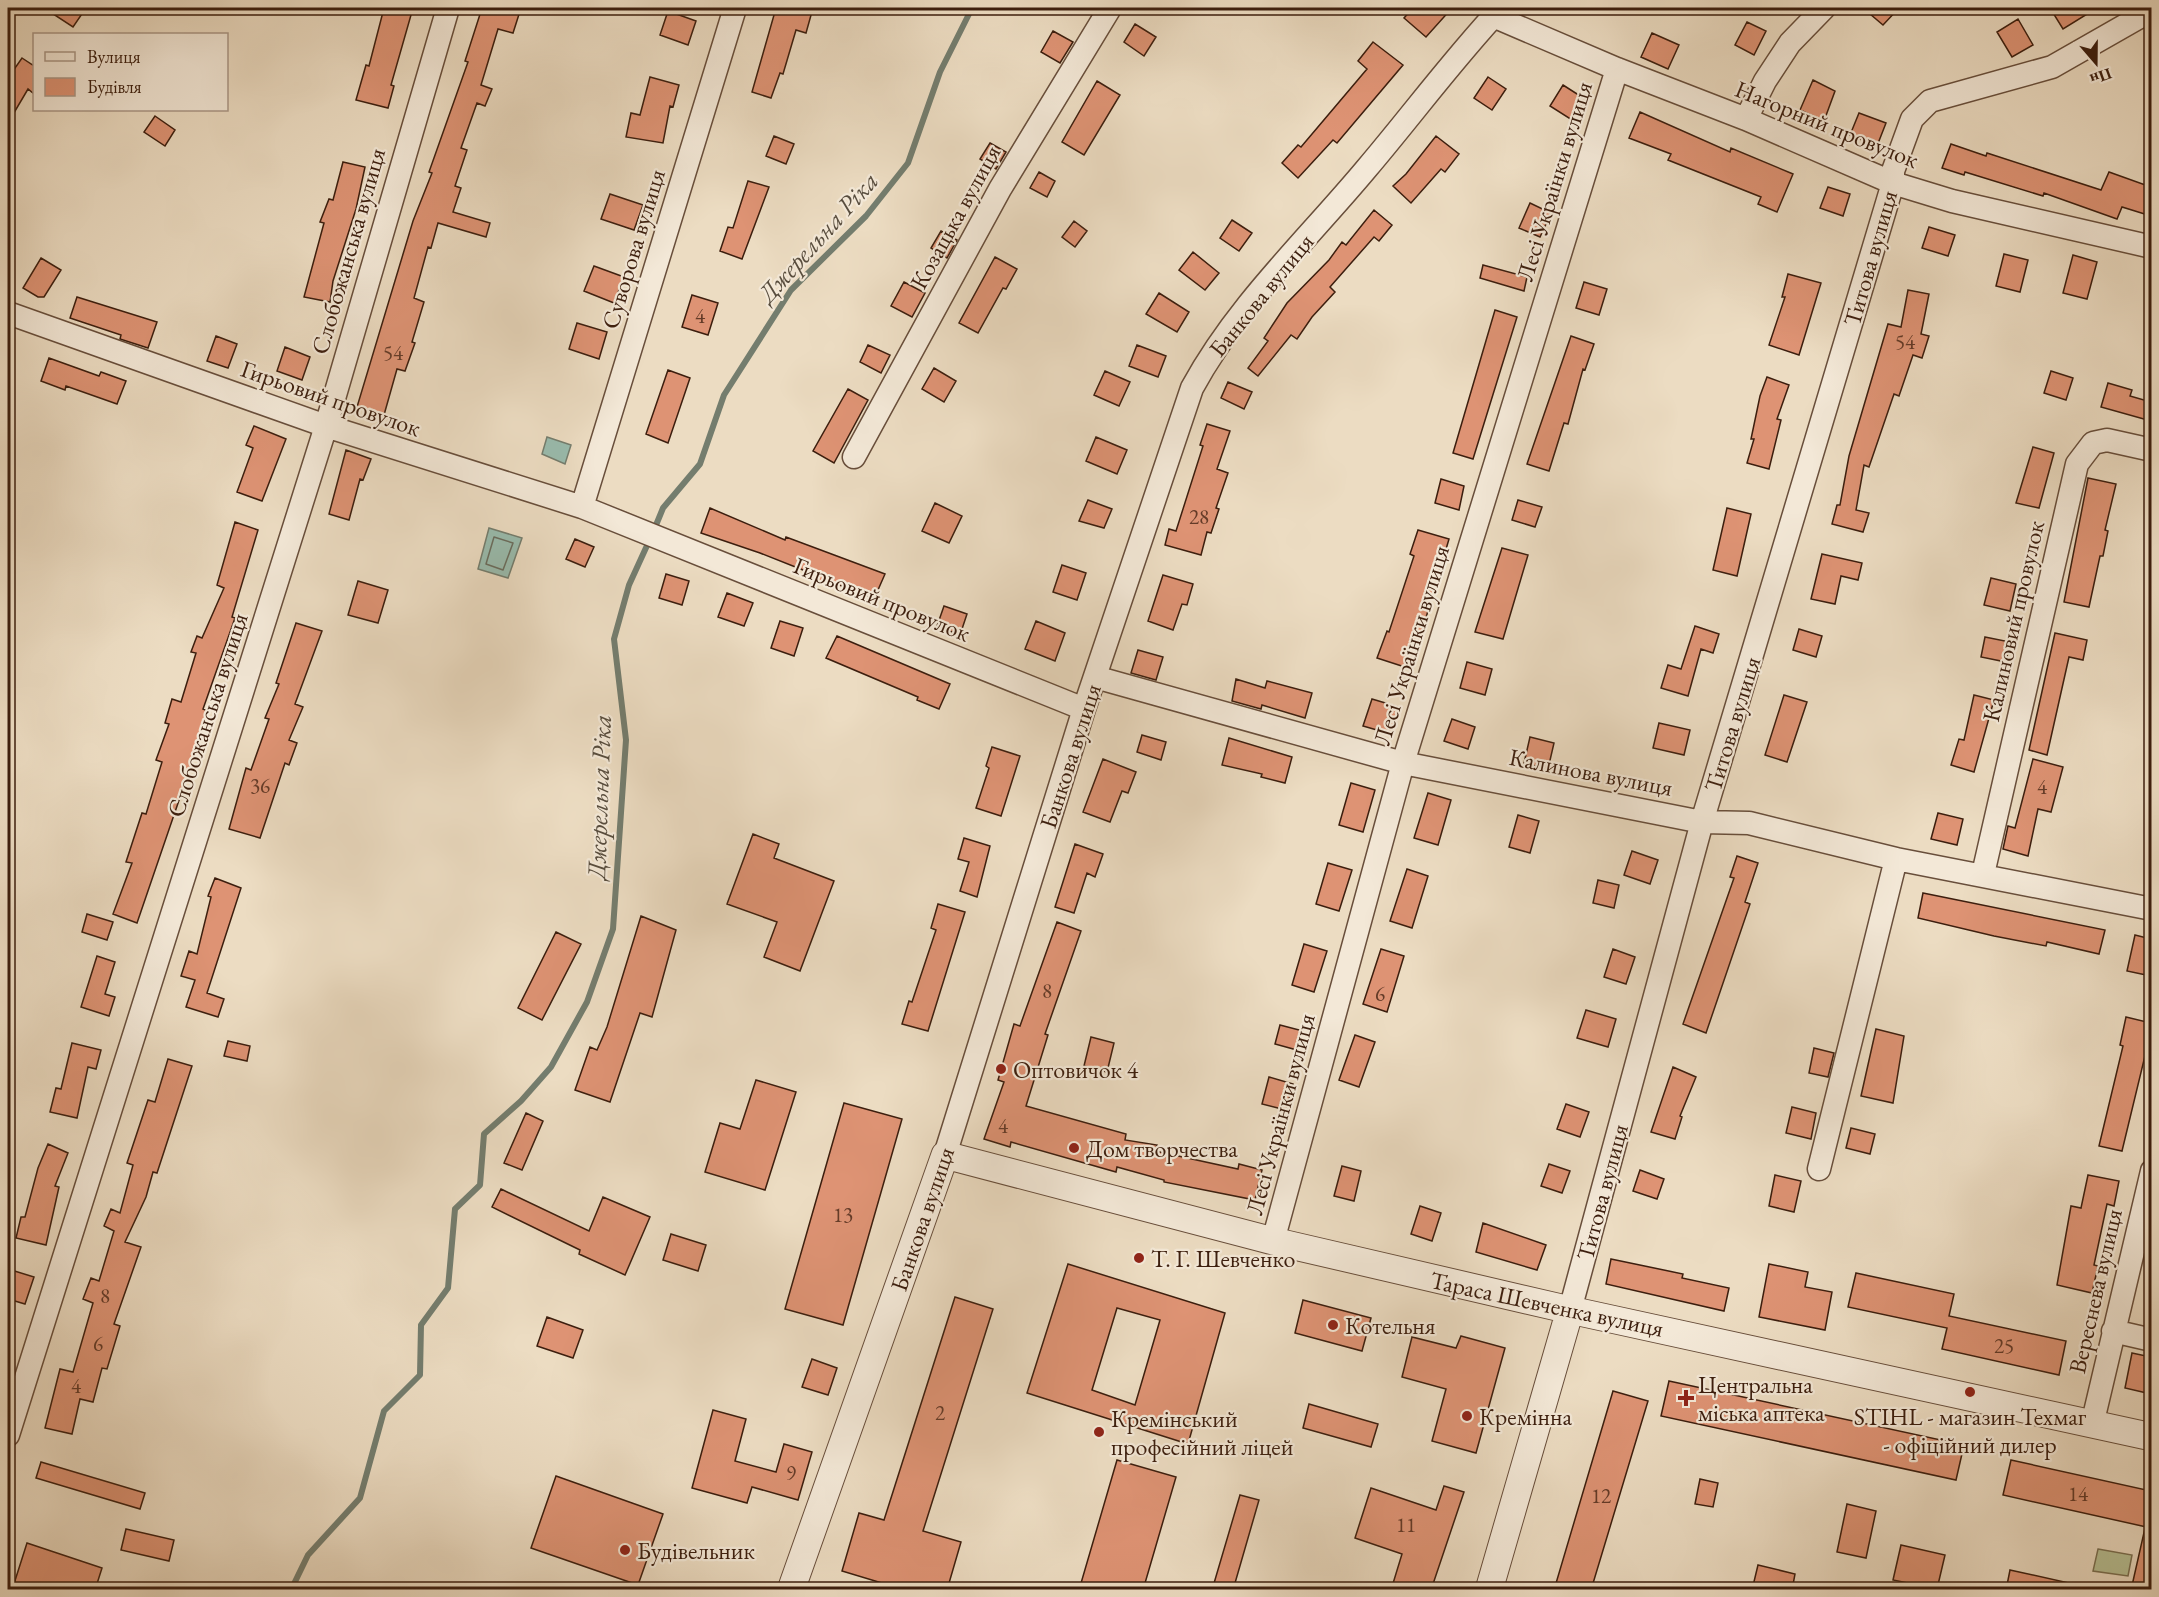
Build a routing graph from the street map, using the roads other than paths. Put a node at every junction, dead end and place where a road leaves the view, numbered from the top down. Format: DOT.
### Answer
graph roads {
  1 [pos="448,8"];
  2 [pos="735,8"];
  3 [pos="1110,8"];
  4 [pos="1824,8"];
  5 [pos="2151,10"];
  6 [pos="1497,12"];
  7 [pos="1617,69"];
  8 [pos="1746,119"];
  9 [pos="1893,183"];
  10 [pos="2151,248"];
  11 [pos="8,313"];
  12 [pos="326,426"];
  13 [pos="2151,450"];
  14 [pos="854,457"];
  15 [pos="582,507"];
  16 [pos="1095,677"];
  17 [pos="1084,709"];
  18 [pos="1403,763"];
  19 [pos="1702,822"];
  20 [pos="1896,859"];
  21 [pos="1983,874"];
  22 [pos="2151,909"];
  23 [pos="945,1155"];
  24 [pos="1819,1169"];
  25 [pos="2151,1171"];
  26 [pos="1273,1242"];
  27 [pos="1570,1310"];
  28 [pos="2113,1331"];
  29 [pos="2151,1340"];
  30 [pos="2092,1425"];
  31 [pos="8,1436"];
  32 [pos="2151,1437"];
  33 [pos="791,1590"];
  34 [pos="1489,1590"];
  1 -- 12 [label="street, Слобожанська вулиця"];
  2 -- 15 [label="street, Суворова вулиця"];
  3 -- 14 [label="street, Козацька вулиця"];
  4 -- 8 [label="street"];
  5 -- 9 [label="street, Титова вулиця"];
  6 -- 7 [label="street, Нагорний провулок"];
  6 -- 16 [label="street, Банкова вулиця"];
  7 -- 8 [label="street, Нагорний провулок"];
  7 -- 18 [label="street, Лесі Українки вулиця"];
  8 -- 9 [label="street, Нагорний провулок"];
  9 -- 10 [label="street, Нагорний провулок"];
  9 -- 19 [label="street, Титова вулиця"];
  11 -- 12 [label="street, Гирьовий провулок"];
  12 -- 15 [label="street, Гирьовий провулок"];
  12 -- 31 [label="street, Слобожанська вулиця"];
  13 -- 21 [label="street, Калиновий провулок"];
  15 -- 17 [label="street, Гирьовий провулок"];
  16 -- 17 [label="street, Банкова вулиця"];
  16 -- 18 [label="street, Калинова вулиця"];
  17 -- 23 [label="street, Банкова вулиця"];
  18 -- 19 [label="street, Калинова вулиця"];
  18 -- 26 [label="street, Лесі Українки вулиця"];
  19 -- 20 [label="street, Калинова вулиця"];
  19 -- 27 [label="street, Титова вулиця"];
  20 -- 21 [label="street, Калинова вулиця"];
  20 -- 24 [label="street"];
  21 -- 22 [label="street, Калинова вулиця"];
  23 -- 26 [label="street, Тараса Шевченка вулиця"];
  23 -- 33 [label="street, Банкова вулиця"];
  25 -- 28 [label="street, Вереснева вулиця"];
  26 -- 27 [label="street, Тараса Шевченка вулиця"];
  27 -- 30 [label="street, Тараса Шевченка вулиця"];
  27 -- 34 [label="street, Титова вулиця"];
  28 -- 29 [label="street"];
  28 -- 30 [label="street, Вереснева вулиця"];
  30 -- 32 [label="street, Тараса Шевченка вулиця"];
}
